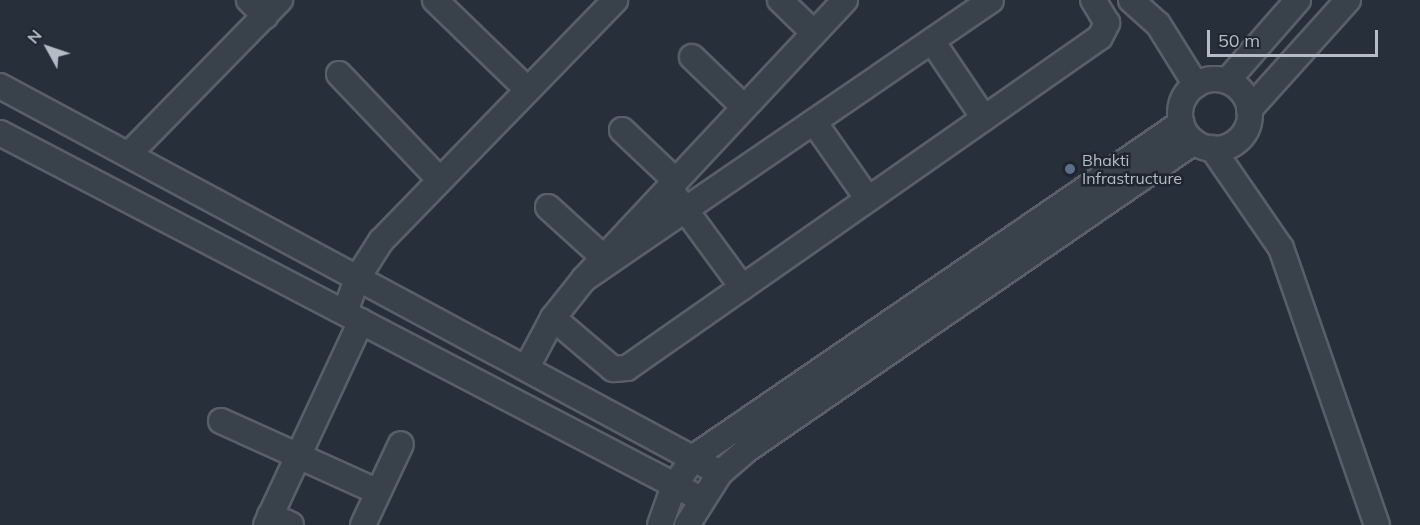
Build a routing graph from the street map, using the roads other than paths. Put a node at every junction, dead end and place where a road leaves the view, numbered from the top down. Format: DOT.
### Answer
graph roads {
  1 [pos="435,0"];
  2 [pos="780,0"];
  3 [pos="845,0"];
  4 [pos="991,0"];
  5 [pos="1093,0"];
  6 [pos="1131,0"];
  7 [pos="1298,0"];
  8 [pos="1348,0"];
  9 [pos="608,2"];
  10 [pos="264,5"];
  11 [pos="1157,12"];
  12 [pos="814,33"];
  13 [pos="932,41"];
  14 [pos="692,57"];
  15 [pos="339,74"];
  16 [pos="1227,81"];
  17 [pos="1196,85"];
  18 [pos="0,86"];
  19 [pos="528,90"];
  20 [pos="744,107"];
  21 [pos="1249,110"];
  22 [pos="984,118"];
  23 [pos="814,122"];
  24 [pos="622,130"];
  25 [pos="0,133"];
  26 [pos="1196,138"];
  27 [pos="129,154"];
  28 [pos="439,179"];
  29 [pos="672,185"];
  30 [pos="868,199"];
  31 [pos="548,207"];
  32 [pos="687,209"];
  33 [pos="604,258"];
  34 [pos="358,277"];
  35 [pos="584,279"];
  36 [pos="742,287"];
  37 [pos="353,317"];
  38 [pos="553,318"];
  39 [pos="527,367"];
  40 [pos="221,421"];
  41 [pos="401,444"];
  42 [pos="298,456"];
  43 [pos="694,457"];
  44 [pos="720,473"];
  45 [pos="674,486"];
  46 [pos="378,492"];
  47 [pos="701,500"];
  48 [pos="276,522"];
  49 [pos="363,525"];
  50 [pos="660,525"];
  51 [pos="687,525"];
  52 [pos="1377,525"];
  1 -- 19 [label="street"];
  2 -- 12 [label="street"];
  3 -- 12 [label="street"];
  4 -- 13 [label="street"];
  5 -- 22 [label="street"];
  6 -- 11 [label="street"];
  7 -- 16 [label="street"];
  8 -- 21 [label="street"];
  9 -- 19 [label="street"];
  10 -- 27 [label="street"];
  11 -- 17 [label="street"];
  12 -- 20 [label="street"];
  13 -- 22 [label="street"];
  13 -- 23 [label="street"];
  14 -- 20 [label="street"];
  15 -- 28 [label="street"];
  16 -- 17 [label="street"];
  16 -- 21 [label="street"];
  17 -- 26 [label="street"];
  18 -- 27 [label="street"];
  19 -- 28 [label="street"];
  20 -- 29 [label="street"];
  21 -- 26 [label="street"];
  22 -- 30 [label="street"];
  23 -- 30 [label="street"];
  23 -- 32 [label="street"];
  24 -- 29 [label="street"];
  25 -- 37 [label="street"];
  26 -- 43 [label="street"];
  26 -- 44 [label="street"];
  26 -- 52 [label="street"];
  27 -- 34 [label="street"];
  28 -- 34 [label="street"];
  29 -- 32 [label="street"];
  29 -- 33 [label="street"];
  30 -- 36 [label="street"];
  31 -- 33 [label="street"];
  32 -- 35 [label="street"];
  32 -- 36 [label="street"];
  33 -- 35 [label="street"];
  34 -- 37 [label="street"];
  34 -- 39 [label="street"];
  35 -- 38 [label="street"];
  36 -- 38 [label="street"];
  37 -- 42 [label="street"];
  37 -- 45 [label="street"];
  38 -- 39 [label="street"];
  39 -- 43 [label="street"];
  40 -- 42 [label="street"];
  41 -- 46 [label="street"];
  42 -- 46 [label="street"];
  42 -- 48 [label="street"];
  43 -- 44 [label="street"];
  43 -- 45 [label="street"];
  44 -- 47 [label="street"];
  45 -- 47 [label="street"];
  45 -- 50 [label="street"];
  46 -- 49 [label="street"];
  47 -- 51 [label="street"];
}
